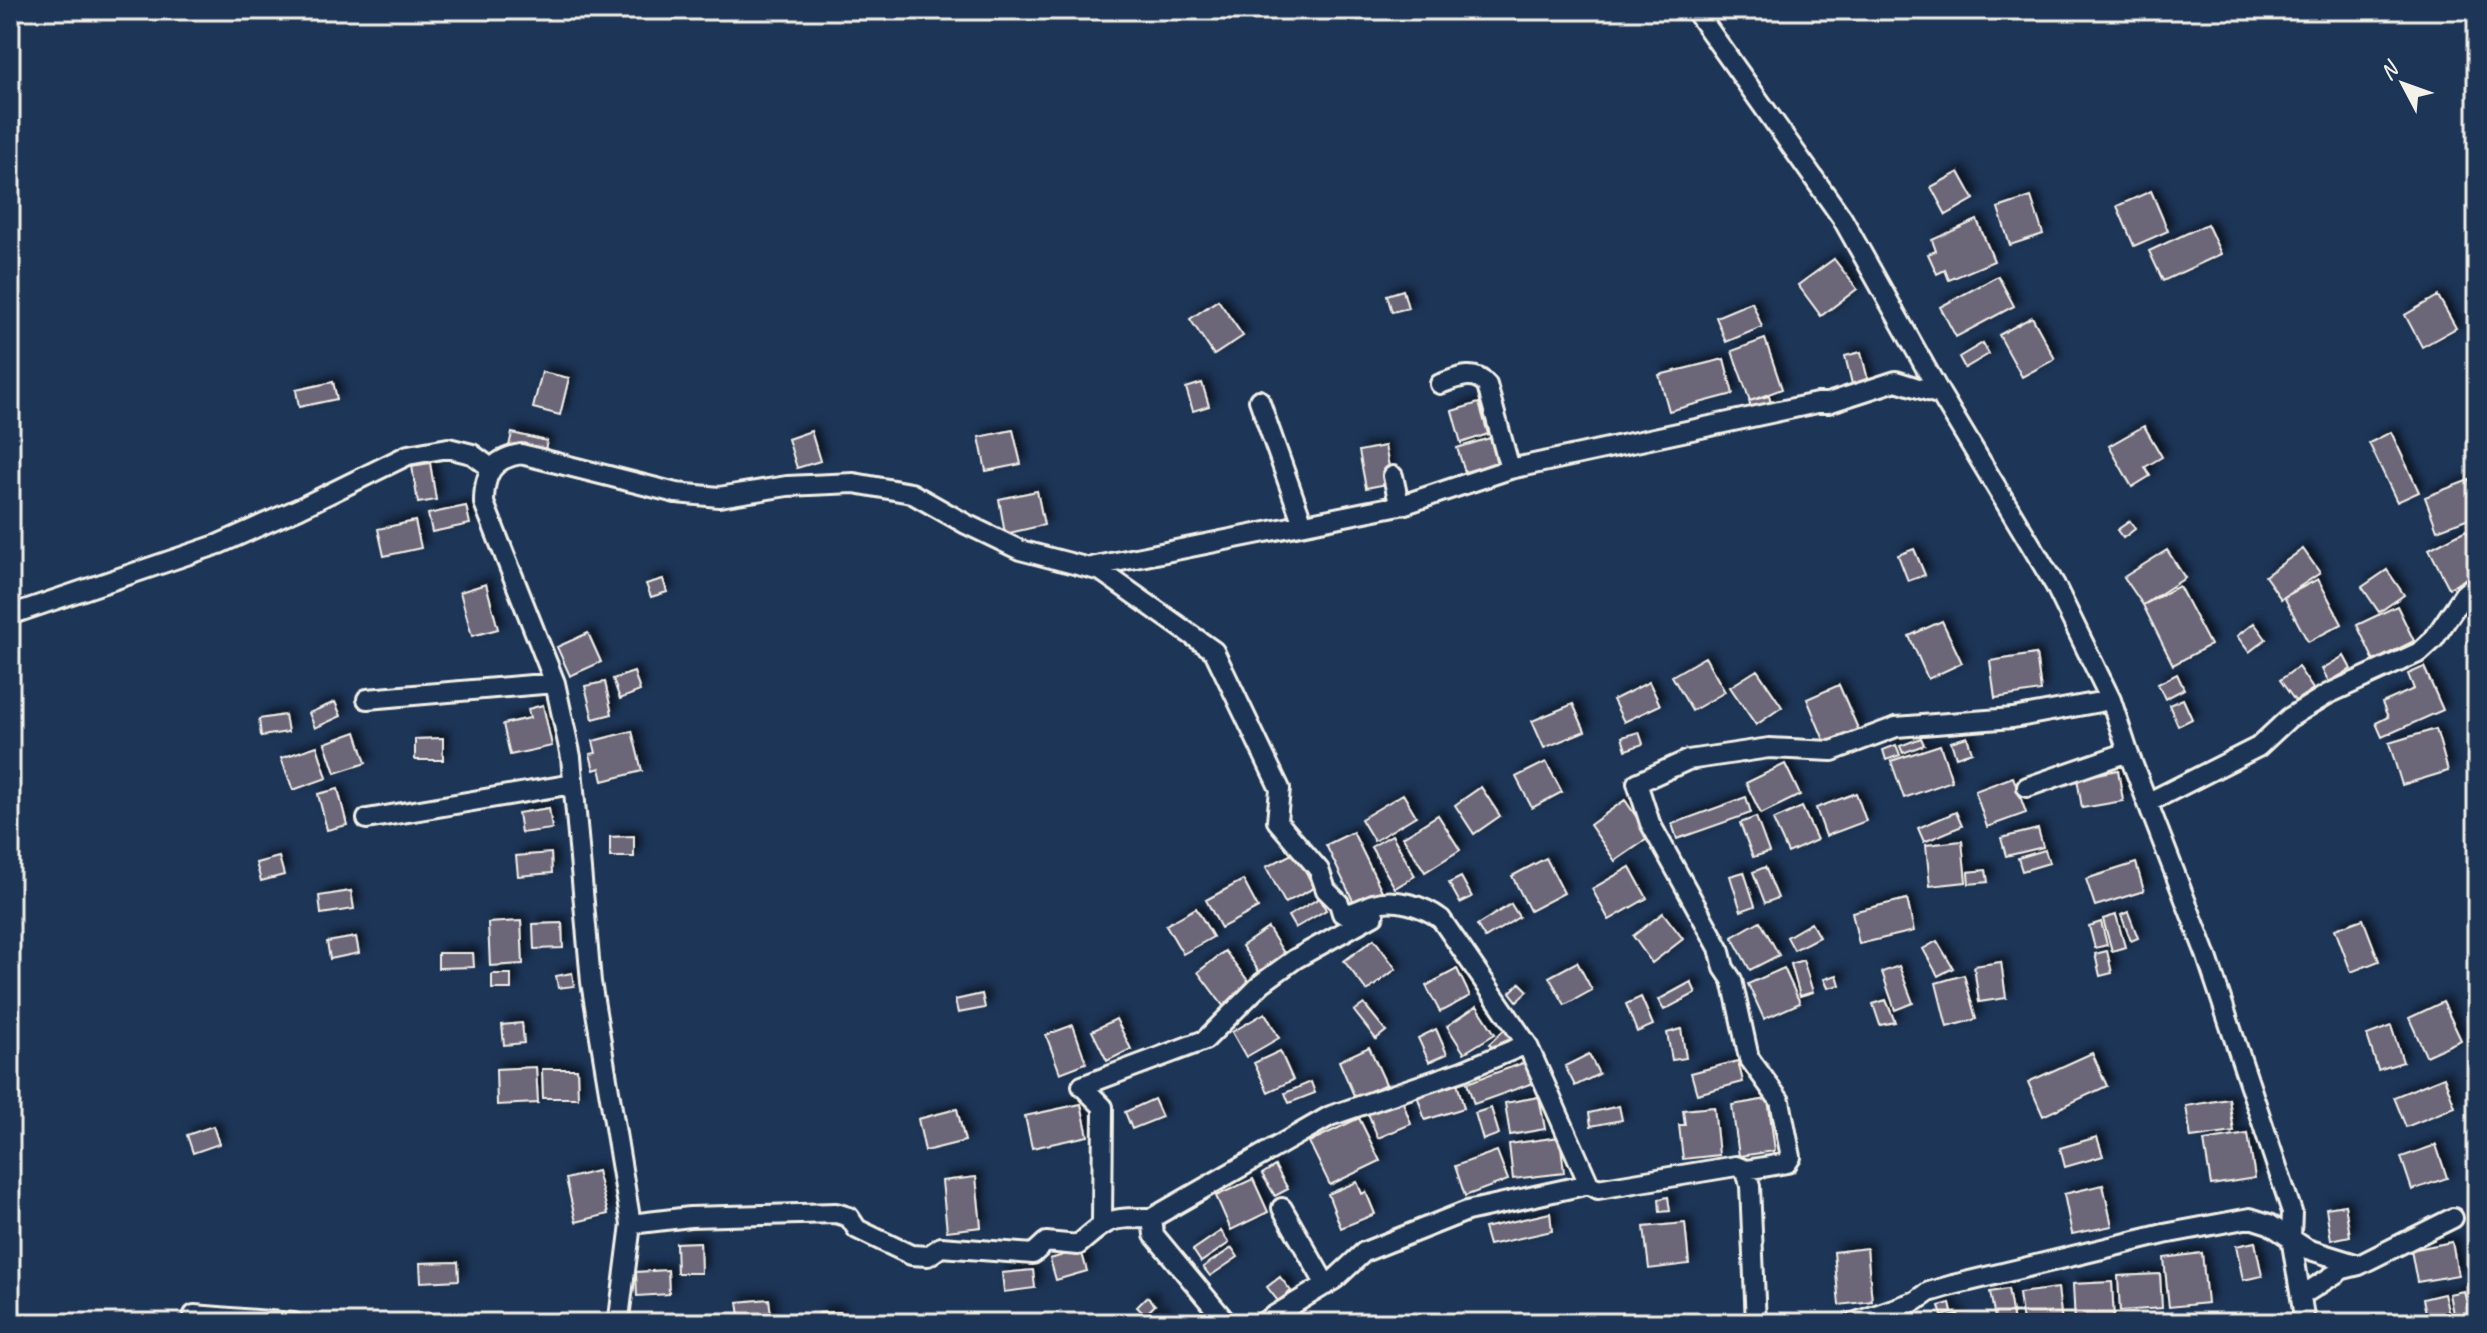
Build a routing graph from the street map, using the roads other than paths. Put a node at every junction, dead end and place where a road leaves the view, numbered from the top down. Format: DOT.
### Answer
graph roads {
  1 [pos="1695,10"];
  2 [pos="1440,384"];
  3 [pos="1941,395"];
  4 [pos="1259,400"];
  5 [pos="491,468"];
  6 [pos="1510,469"];
  7 [pos="1393,476"];
  8 [pos="1405,504"];
  9 [pos="1303,524"];
  10 [pos="1091,567"];
  11 [pos="2477,583"];
  12 [pos="10,615"];
  13 [pos="555,683"];
  14 [pos="367,699"];
  15 [pos="2111,700"];
  16 [pos="2128,752"];
  17 [pos="573,784"];
  18 [pos="2027,787"];
  19 [pos="2149,802"];
  20 [pos="367,819"];
  21 [pos="1395,903"];
  22 [pos="1527,1044"];
  23 [pos="1746,1170"];
  24 [pos="1589,1184"];
  25 [pos="1282,1208"];
  26 [pos="1152,1218"];
  27 [pos="2453,1218"];
  28 [pos="1102,1223"];
  29 [pos="631,1224"];
  30 [pos="2291,1237"];
  31 [pos="2359,1265"];
  32 [pos="1326,1285"];
  33 [pos="2301,1296"];
  34 [pos="194,1315"];
  35 [pos="294,1323"];
  36 [pos="620,1323"];
  37 [pos="1227,1323"];
  38 [pos="1262,1323"];
  39 [pos="1756,1323"];
  40 [pos="1853,1323"];
  41 [pos="2305,1323"];
  1 -- 3 [label="street"];
  2 -- 6 [label="street"];
  3 -- 6 [label="street"];
  3 -- 15 [label="street"];
  4 -- 9 [label="street"];
  5 -- 10 [label="street"];
  5 -- 12 [label="street"];
  5 -- 13 [label="street"];
  6 -- 8 [label="street"];
  7 -- 8 [label="street"];
  8 -- 9 [label="street"];
  9 -- 10 [label="street"];
  10 -- 21 [label="street"];
  11 -- 19 [label="street"];
  13 -- 14 [label="street"];
  13 -- 17 [label="street"];
  15 -- 16 [label="street"];
  15 -- 23 [label="street"];
  16 -- 18 [label="street"];
  16 -- 19 [label="street"];
  17 -- 20 [label="street"];
  17 -- 29 [label="street"];
  19 -- 30 [label="street"];
  21 -- 22 [label="street"];
  21 -- 28 [label="street"];
  22 -- 24 [label="street"];
  22 -- 26 [label="street"];
  23 -- 24 [label="street"];
  23 -- 39 [label="street"];
  24 -- 32 [label="street"];
  25 -- 32 [label="street"];
  26 -- 28 [label="street"];
  26 -- 37 [label="street"];
  27 -- 31 [label="street"];
  28 -- 29 [label="street"];
  29 -- 36 [label="street"];
  30 -- 31 [label="street"];
  30 -- 33 [label="street"];
  30 -- 40 [label="street"];
  31 -- 33 [label="street"];
  32 -- 38 [label="street"];
  33 -- 41 [label="street"];
  34 -- 35 [label="street"];
}
